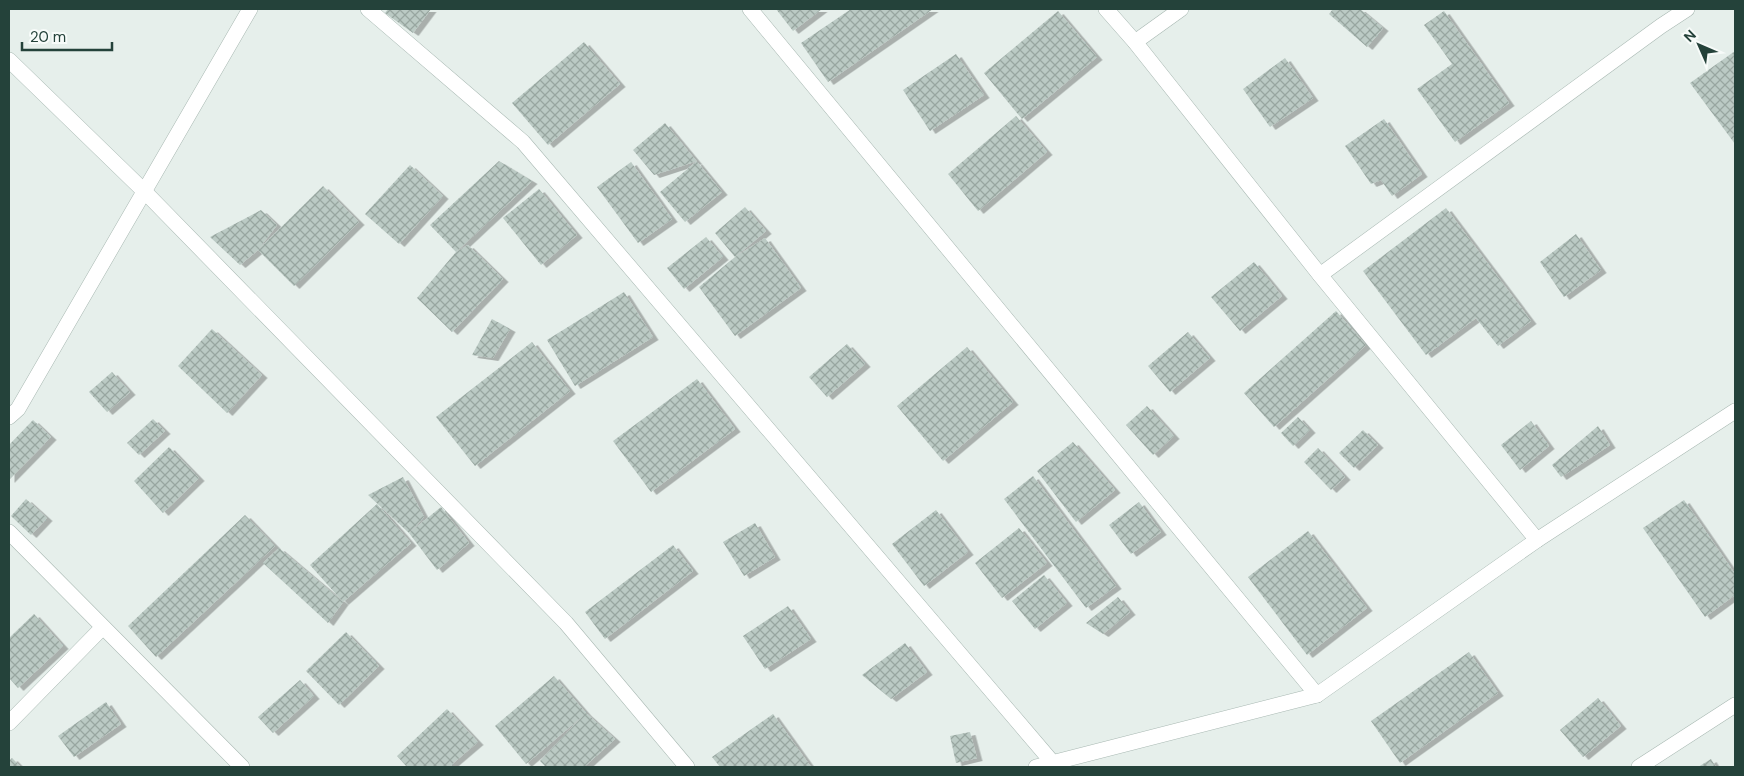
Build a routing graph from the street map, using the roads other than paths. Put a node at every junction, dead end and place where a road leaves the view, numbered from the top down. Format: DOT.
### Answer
graph roads {
  1 [pos="250,9"];
  2 [pos="368,9"];
  3 [pos="750,9"];
  4 [pos="1106,9"];
  5 [pos="1182,9"];
  6 [pos="1687,9"];
  7 [pos="1135,42"];
  8 [pos="9,60"];
  9 [pos="144,191"];
  10 [pos="1320,275"];
  11 [pos="1735,411"];
  12 [pos="9,417"];
  13 [pos="9,532"];
  14 [pos="1537,540"];
  15 [pos="102,628"];
  16 [pos="1317,695"];
  17 [pos="1735,705"];
  18 [pos="9,723"];
  19 [pos="1052,763"];
  20 [pos="242,767"];
  21 [pos="687,767"];
  22 [pos="1036,767"];
  23 [pos="1639,767"];
  1 -- 9 [label="street"];
  2 -- 19 [label="street"];
  3 -- 16 [label="street"];
  4 -- 7 [label="street"];
  5 -- 7 [label="street"];
  6 -- 10 [label="street"];
  7 -- 10 [label="street"];
  8 -- 9 [label="street"];
  9 -- 12 [label="street"];
  9 -- 21 [label="street"];
  10 -- 14 [label="street"];
  11 -- 14 [label="street"];
  13 -- 15 [label="street"];
  14 -- 16 [label="street"];
  15 -- 18 [label="street"];
  15 -- 20 [label="street"];
  16 -- 19 [label="street"];
  17 -- 23 [label="street"];
  19 -- 22 [label="street"];
}
